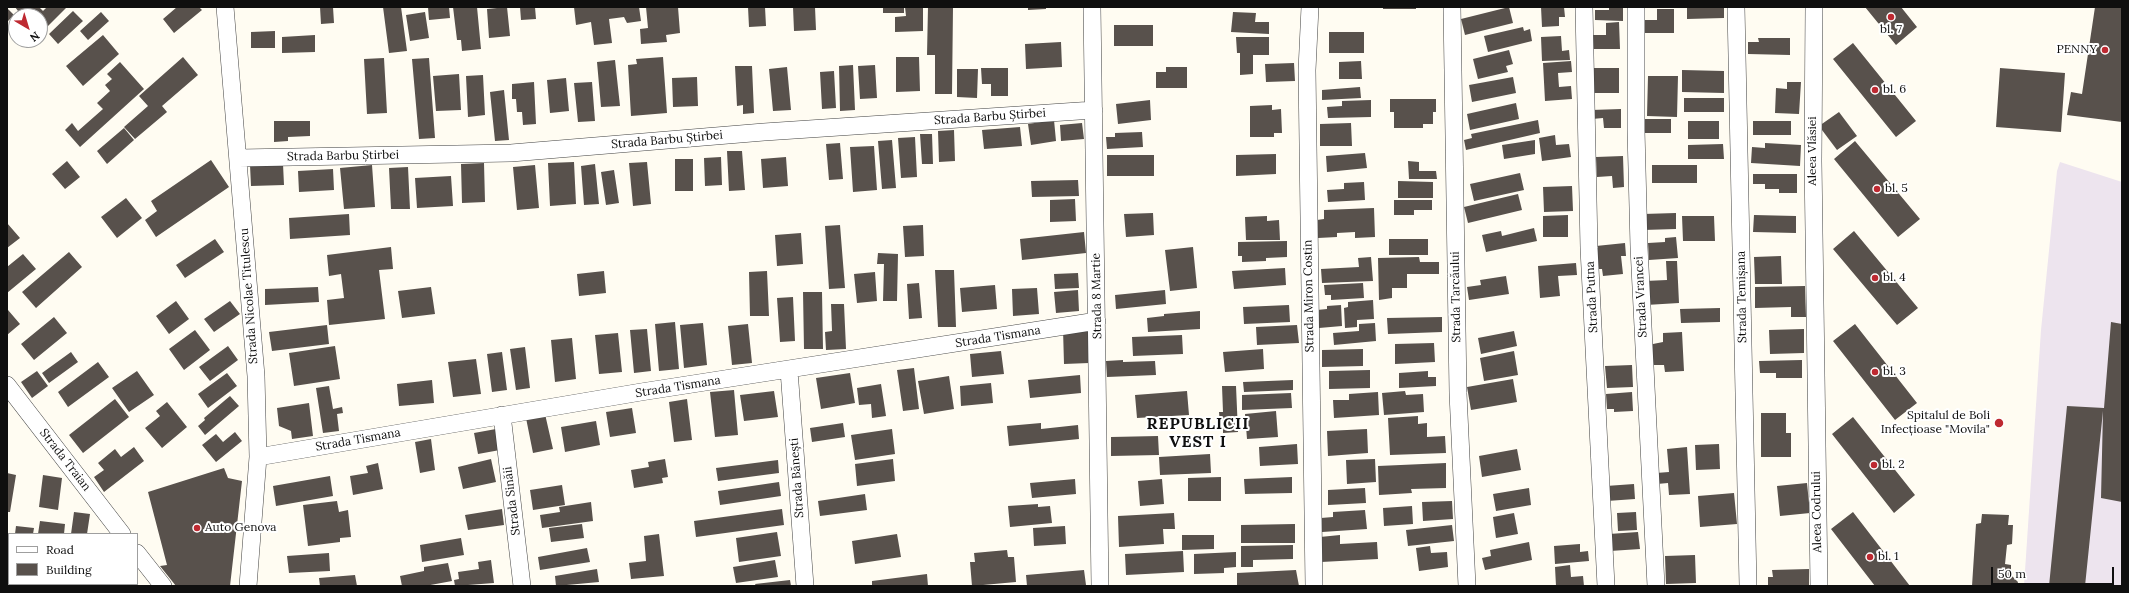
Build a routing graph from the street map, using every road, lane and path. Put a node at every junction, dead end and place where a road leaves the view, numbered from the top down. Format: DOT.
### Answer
graph roads {
  1 [pos="225,7"];
  2 [pos="1092,7"];
  3 [pos="1310,7"];
  4 [pos="1452,7"];
  5 [pos="1584,7"];
  6 [pos="1636,7"];
  7 [pos="1736,7"];
  8 [pos="1814,7"];
  9 [pos="1094,110"];
  10 [pos="239,158"];
  11 [pos="1097,321"];
  12 [pos="789,370"];
  13 [pos="7,385"];
  14 [pos="502,415"];
  15 [pos="1817,438"];
  16 [pos="258,457"];
  17 [pos="121,533"];
  18 [pos="138,554"];
  19 [pos="163,586"];
  20 [pos="248,586"];
  21 [pos="522,586"];
  22 [pos="805,586"];
  23 [pos="1100,586"];
  24 [pos="1314,586"];
  25 [pos="1467,586"];
  26 [pos="1606,586"];
  27 [pos="1656,586"];
  28 [pos="1748,586"];
  29 [pos="1819,586"];
  1 -- 10 [label="street, Strada Nicolae Titulescu"];
  2 -- 9 [label="street, Strada 8 Martie"];
  3 -- 24 [label="street, Strada Miron Costin"];
  4 -- 25 [label="street, Strada Tarcăului"];
  5 -- 26 [label="street, Strada Putna"];
  6 -- 27 [label="street, Strada Vrancei"];
  7 -- 28 [label="street, Strada Temișana"];
  8 -- 15 [label="street, Aleea Vlăsiei"];
  9 -- 10 [label="street, Strada Barbu Știrbei"];
  9 -- 11 [label="street, Strada 8 Martie"];
  10 -- 16 [label="street, Strada Nicolae Titulescu"];
  11 -- 12 [label="street, Strada Tismana"];
  11 -- 23 [label="street, Strada 8 Martie"];
  12 -- 14 [label="street, Strada Tismana"];
  12 -- 22 [label="street, Strada Bănești"];
  13 -- 17 [label="street, Strada Traian"];
  14 -- 16 [label="street, Strada Tismana"];
  14 -- 21 [label="street, Strada Sinăii"];
  15 -- 29 [label="street, Aleea Codrului"];
  16 -- 20 [label="street, Strada Nicolae Titulescu"];
  18 -- 19 [label="street"];
}
